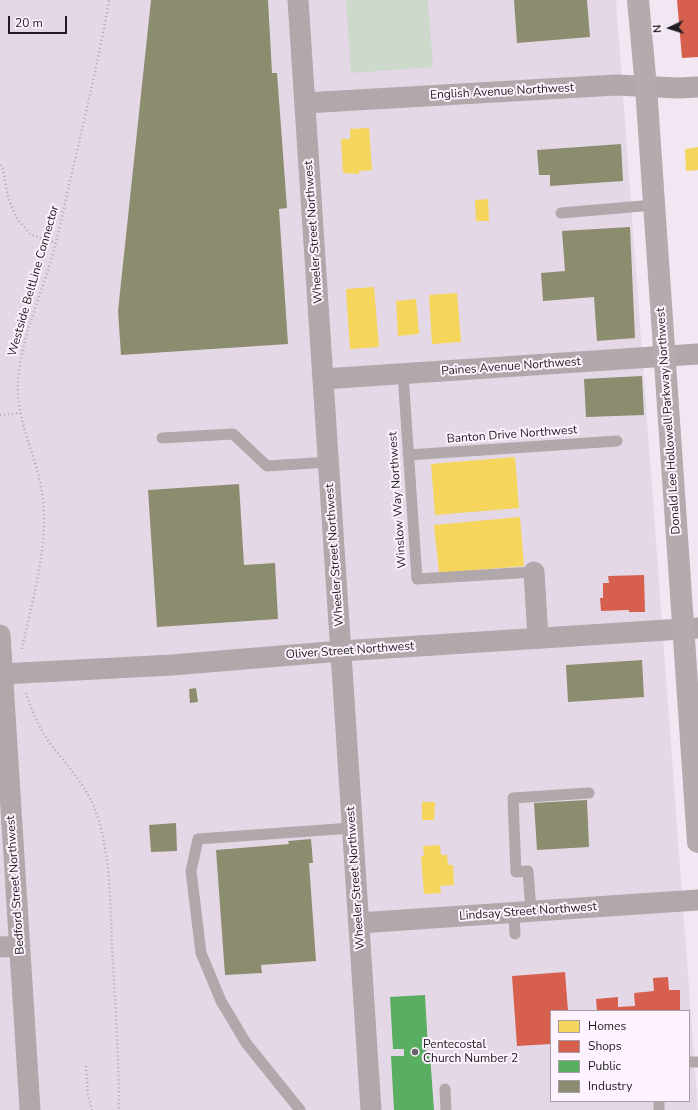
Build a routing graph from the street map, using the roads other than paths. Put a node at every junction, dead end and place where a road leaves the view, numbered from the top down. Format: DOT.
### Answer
graph roads {
  1 [pos="298,0"];
  2 [pos="638,0"];
  3 [pos="646,87"];
  4 [pos="698,87"];
  5 [pos="305,103"];
  6 [pos="654,205"];
  7 [pos="561,213"];
  8 [pos="698,354"];
  9 [pos="664,357"];
  10 [pos="403,374"];
  11 [pos="323,379"];
  12 [pos="162,438"];
  13 [pos="617,441"];
  14 [pos="408,455"];
  15 [pos="329,462"];
  16 [pos="534,572"];
  17 [pos="691,628"];
  18 [pos="0,635"];
  19 [pos="538,638"];
  20 [pos="341,651"];
  21 [pos="2,674"];
  22 [pos="694,714"];
  23 [pos="695,747"];
  24 [pos="589,793"];
  25 [pos="352,828"];
  26 [pos="698,842"];
  27 [pos="698,900"];
  28 [pos="522,912"];
  29 [pos="358,923"];
  30 [pos="515,934"];
  31 [pos="10,947"];
  32 [pos="445,1089"];
  33 [pos="30,1110"];
  34 [pos="300,1110"];
  35 [pos="371,1110"];
  36 [pos="446,1110"];
  1 -- 5 [label="street, Wheeler Street Northwest"];
  2 -- 3 [label="main road, Donald Lee Hollowell Parkway Northwest"];
  3 -- 4 [label="street, English Avenue Northwest"];
  3 -- 5 [label="street, English Avenue Northwest"];
  3 -- 6 [label="main road, Donald Lee Hollowell Parkway Northwest"];
  5 -- 11 [label="street, Wheeler Street Northwest"];
  6 -- 7 [label="lane"];
  6 -- 9 [label="main road, Donald Lee Hollowell Parkway Northwest"];
  8 -- 9 [label="street, Paines Avenue Northwest"];
  9 -- 10 [label="street, Paines Avenue Northwest"];
  9 -- 17 [label="main road, Donald Lee Hollowell Parkway Northwest"];
  10 -- 11 [label="street, Paines Avenue Northwest"];
  10 -- 14 [label="lane, Winslow Way Northwest"];
  11 -- 15 [label="street, Wheeler Street Northwest"];
  12 -- 15 [label="lane"];
  13 -- 14 [label="lane, Banton Drive Northwest"];
  14 -- 16 [label="lane, Winslow Way Northwest"];
  15 -- 20 [label="street, Wheeler Street Northwest"];
  16 -- 19 [label="street"];
  17 -- 19 [label="street, Oliver Street Northwest"];
  17 -- 22 [label="main road, Donald Lee Hollowell Parkway Northwest"];
  18 -- 21 [label="street, Bedford Street Northwest"];
  19 -- 20 [label="street, Oliver Street Northwest"];
  20 -- 21 [label="street, Oliver Street Northwest"];
  20 -- 25 [label="street, Wheeler Street Northwest"];
  21 -- 31 [label="street, Bedford Street Northwest"];
  22 -- 23 [label="main road, Donald Lee Hollowell Parkway Northwest"];
  23 -- 26 [label="main road, Donald Lee Hollowell Parkway Northwest"];
  24 -- 28 [label="lane"];
  25 -- 29 [label="street, Wheeler Street Northwest"];
  25 -- 34 [label="lane"];
  27 -- 28 [label="street, Lindsay Street Northwest"];
  28 -- 29 [label="street, Lindsay Street Northwest"];
  28 -- 30 [label="lane"];
  29 -- 35 [label="street, Wheeler Street Northwest"];
  31 -- 33 [label="street, Bedford Street Northwest"];
  32 -- 36 [label="lane"];
}
